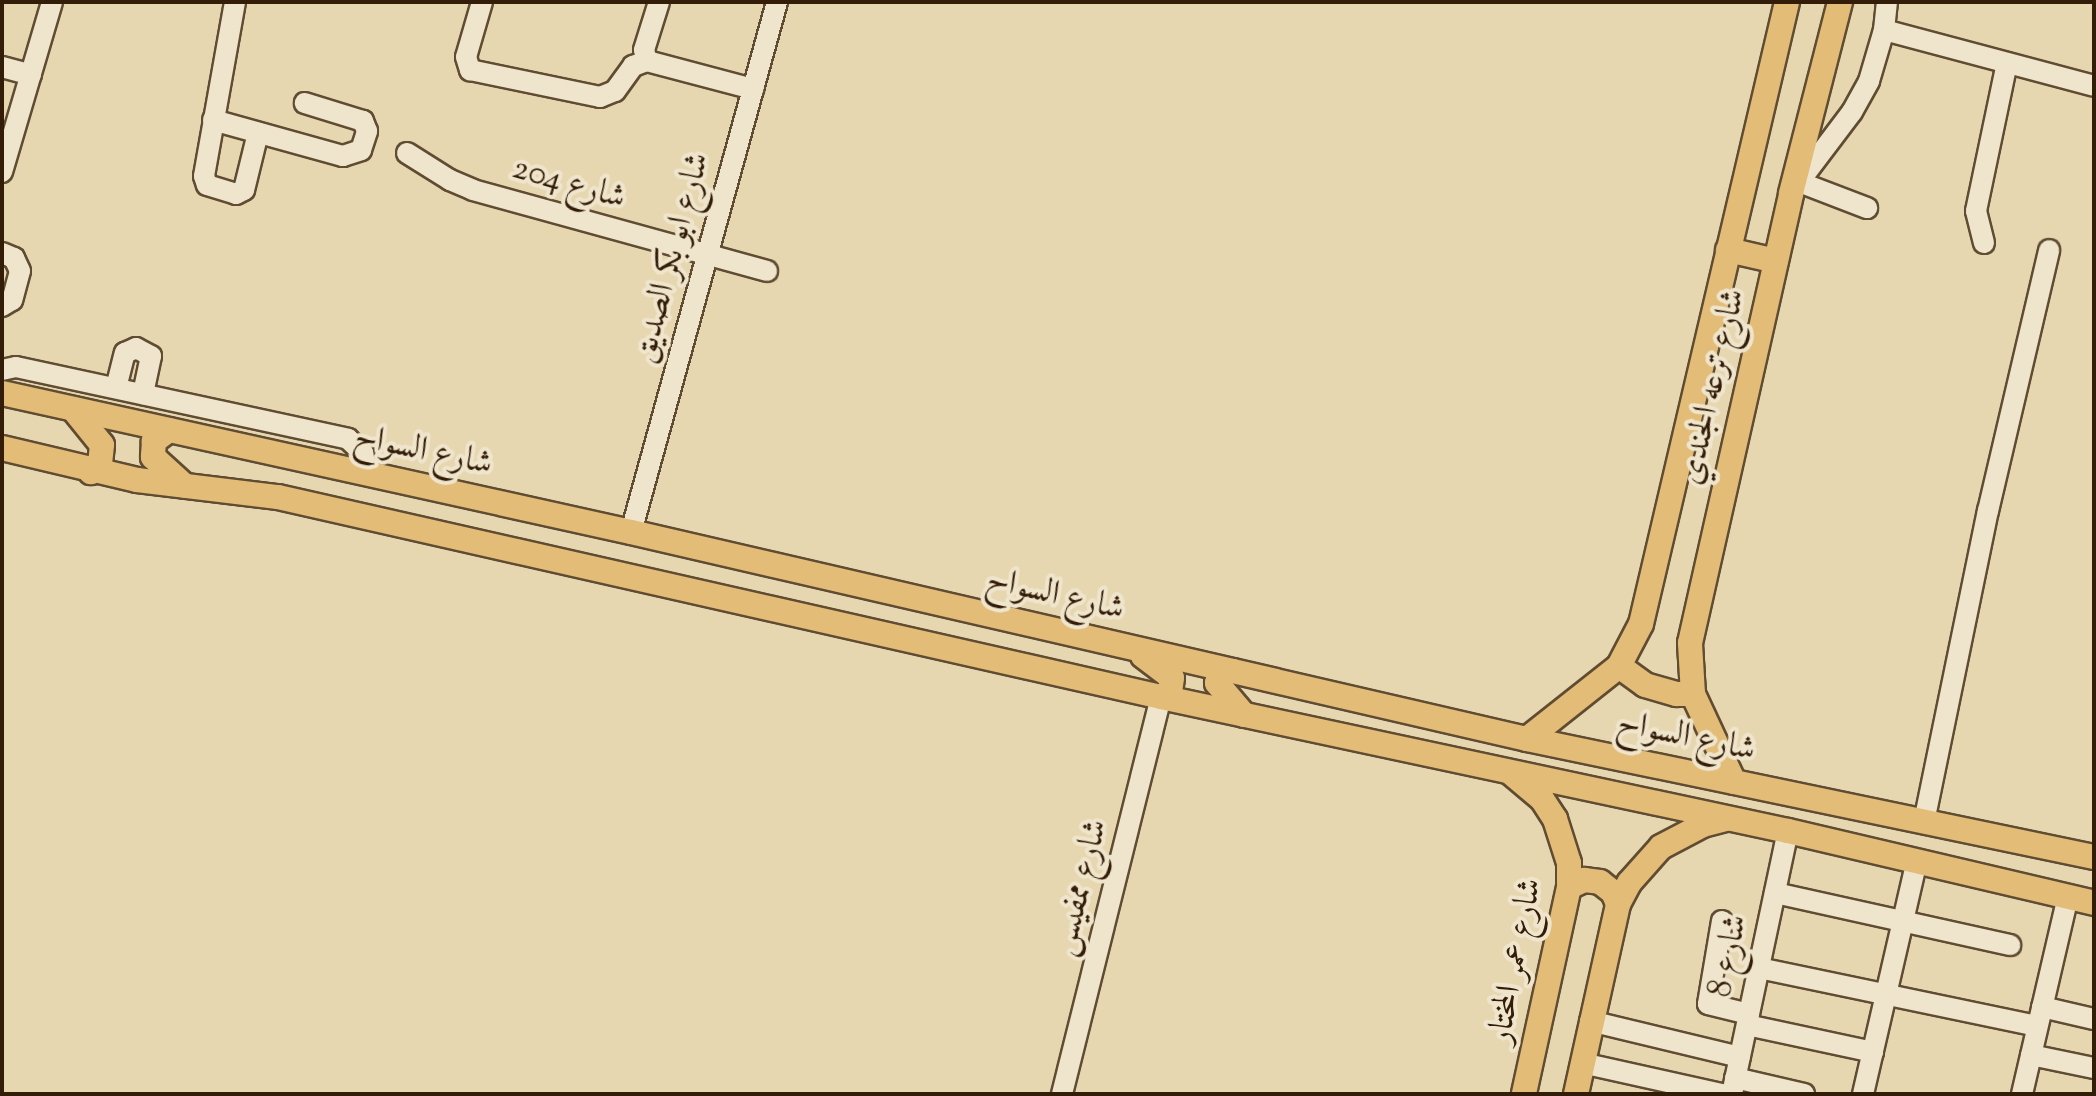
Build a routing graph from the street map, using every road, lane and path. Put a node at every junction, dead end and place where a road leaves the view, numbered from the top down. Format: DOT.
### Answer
graph roads {
  1 [pos="52,2"];
  2 [pos="235,2"];
  3 [pos="482,2"];
  4 [pos="659,2"];
  5 [pos="777,2"];
  6 [pos="1787,2"];
  7 [pos="1840,2"];
  8 [pos="1887,2"];
  9 [pos="1884,30"];
  10 [pos="647,61"];
  11 [pos="2007,63"];
  12 [pos="2,67"];
  13 [pos="31,75"];
  14 [pos="2094,86"];
  15 [pos="753,89"];
  16 [pos="305,103"];
  17 [pos="213,120"];
  18 [pos="258,133"];
  19 [pos="407,153"];
  20 [pos="2,172"];
  21 [pos="1795,188"];
  22 [pos="1867,208"];
  23 [pos="1984,243"];
  24 [pos="1728,250"];
  25 [pos="2049,250"];
  26 [pos="2,253"];
  27 [pos="706,255"];
  28 [pos="1776,261"];
  29 [pos="767,271"];
  30 [pos="2,306"];
  31 [pos="2,370"];
  32 [pos="116,388"];
  33 [pos="2,393"];
  34 [pos="143,394"];
  35 [pos="73,409"];
  36 [pos="169,430"];
  37 [pos="2,448"];
  38 [pos="91,472"];
  39 [pos="367,473"];
  40 [pos="185,486"];
  41 [pos="631,532"];
  42 [pos="1133,649"];
  43 [pos="1619,666"];
  44 [pos="1233,671"];
  45 [pos="1693,694"];
  46 [pos="1161,697"];
  47 [pos="1244,715"];
  48 [pos="1527,739"];
  49 [pos="1506,770"];
  50 [pos="1734,782"];
  51 [pos="1726,819"];
  52 [pos="1924,822"];
  53 [pos="1788,831"];
  54 [pos="2094,857"];
  55 [pos="1917,861"];
  56 [pos="1569,887"];
  57 [pos="1775,893"];
  58 [pos="2068,896"];
  59 [pos="2094,903"];
  60 [pos="1618,904"];
  61 [pos="1722,921"];
  62 [pos="1903,922"];
  63 [pos="2010,945"];
  64 [pos="1759,968"];
  65 [pos="1886,995"];
  66 [pos="2040,1017"];
  67 [pos="2094,1019"];
  68 [pos="1748,1020"];
  69 [pos="1590,1021"];
  70 [pos="1873,1052"];
  71 [pos="2031,1055"];
  72 [pos="1740,1057"];
  73 [pos="1582,1063"];
  74 [pos="2094,1068"];
  75 [pos="1730,1089"];
  76 [pos="1793,1093"];
  77 [pos="1062,1094"];
  78 [pos="1524,1094"];
  79 [pos="1576,1094"];
  80 [pos="1863,1094"];
  81 [pos="2022,1094"];
  1 -- 13 [label="street"];
  2 -- 17 [label="street"];
  3 -- 10 [label="street"];
  4 -- 10 [label="street"];
  5 -- 15 [label="street, شارع ابو بكر الصديق"];
  6 -- 24 [label="main road, شارع ترعه الجندي"];
  7 -- 21 [label="main road, شارع ترعه الجندي"];
  8 -- 9 [label="street"];
  9 -- 11 [label="street"];
  9 -- 21 [label="street"];
  10 -- 15 [label="street"];
  11 -- 14 [label="street"];
  11 -- 23 [label="street"];
  12 -- 13 [label="street"];
  13 -- 20 [label="street"];
  15 -- 27 [label="street, شارع ابو بكر الصديق"];
  16 -- 18 [label="street"];
  17 -- 18 [label="street"];
  17 -- 18 [label="street"];
  19 -- 27 [label="street, شارع 204"];
  21 -- 22 [label="street"];
  21 -- 28 [label="main road, شارع ترعه الجندي"];
  24 -- 28 [label="main road"];
  24 -- 43 [label="main road, شارع ترعه الجندي"];
  25 -- 52 [label="street"];
  26 -- 30 [label="street"];
  27 -- 29 [label="street, شارع 204"];
  27 -- 41 [label="street, شارع ابو بكر الصديق"];
  28 -- 45 [label="main road, شارع ترعه الجندي"];
  31 -- 32 [label="street"];
  32 -- 34 [label="street"];
  32 -- 34 [label="street"];
  33 -- 35 [label="main road, شارع السواح"];
  34 -- 39 [label="street"];
  35 -- 36 [label="main road, شارع السواح"];
  35 -- 38 [label="main road"];
  36 -- 39 [label="main road, شارع السواح"];
  36 -- 40 [label="main road"];
  37 -- 38 [label="main road, شارع السواح"];
  38 -- 40 [label="main road, شارع السواح"];
  39 -- 41 [label="main road, شارع السواح"];
  40 -- 46 [label="main road, شارع السواح"];
  41 -- 42 [label="main road, شارع السواح"];
  42 -- 44 [label="main road, شارع السواح"];
  42 -- 46 [label="main road"];
  43 -- 45 [label="main road"];
  43 -- 48 [label="main road, شارع ترعه الجندي"];
  44 -- 47 [label="main road"];
  44 -- 48 [label="main road, شارع السواح"];
  45 -- 50 [label="main road, شارع ترعه الجندي"];
  46 -- 47 [label="main road, شارع السواح"];
  46 -- 77 [label="street, شارع ممفيس"];
  47 -- 49 [label="main road, شارع السواح"];
  48 -- 50 [label="main road, شارع السواح"];
  49 -- 51 [label="main road, شارع السواح"];
  49 -- 56 [label="main road, شارع عمر المختار"];
  50 -- 52 [label="main road, شارع السواح"];
  51 -- 53 [label="main road, شارع السواح"];
  51 -- 60 [label="main road"];
  52 -- 54 [label="main road, شارع السواح"];
  53 -- 55 [label="main road, شارع السواح"];
  53 -- 57 [label="street, شارع 8"];
  55 -- 58 [label="main road, شارع السواح"];
  55 -- 62 [label="street"];
  56 -- 60 [label="main road"];
  56 -- 78 [label="main road, شارع عمر المختار"];
  57 -- 62 [label="street"];
  57 -- 64 [label="street, شارع 8"];
  58 -- 59 [label="main road, شارع السواح"];
  58 -- 66 [label="street"];
  60 -- 69 [label="main road"];
  61 -- 68 [label="street"];
  62 -- 63 [label="street"];
  62 -- 65 [label="street"];
  64 -- 65 [label="street"];
  64 -- 68 [label="street, شارع 8"];
  65 -- 66 [label="street"];
  65 -- 70 [label="street"];
  66 -- 67 [label="street"];
  66 -- 71 [label="street"];
  68 -- 70 [label="street"];
  68 -- 72 [label="street, شارع 8"];
  69 -- 72 [label="street"];
  69 -- 73 [label="main road"];
  70 -- 80 [label="street"];
  71 -- 74 [label="street"];
  71 -- 81 [label="street"];
  72 -- 75 [label="street, شارع 8"];
  73 -- 75 [label="street"];
  73 -- 79 [label="main road"];
  75 -- 76 [label="street"];
}
